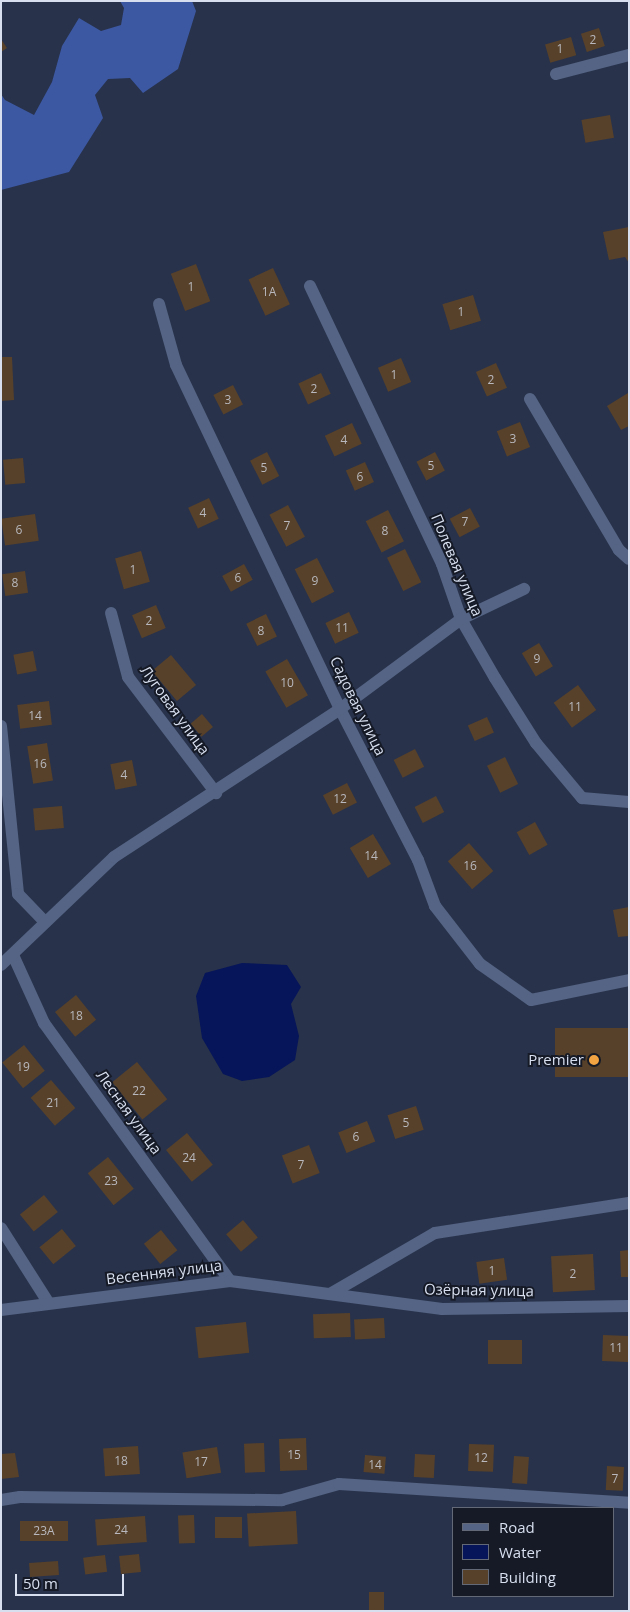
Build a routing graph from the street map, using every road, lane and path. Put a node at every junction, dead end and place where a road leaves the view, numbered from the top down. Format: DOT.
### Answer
graph roads {
  1 [pos="629,55"];
  2 [pos="556,74"];
  3 [pos="310,286"];
  4 [pos="159,304"];
  5 [pos="530,399"];
  6 [pos="629,558"];
  7 [pos="524,589"];
  8 [pos="111,613"];
  9 [pos="461,619"];
  10 [pos="340,709"];
  11 [pos="1,726"];
  12 [pos="216,793"];
  13 [pos="629,802"];
  14 [pos="45,922"];
  15 [pos="13,955"];
  16 [pos="1,965"];
  17 [pos="629,980"];
  18 [pos="629,1203"];
  19 [pos="1,1228"];
  20 [pos="230,1281"];
  21 [pos="330,1294"];
  22 [pos="48,1302"];
  23 [pos="629,1306"];
  24 [pos="1,1310"];
  25 [pos="1,1500"];
  26 [pos="629,1504"];
  1 -- 2 [label="street"];
  3 -- 9 [label="street, Полевая улица"];
  4 -- 10 [label="street, Садовая улица"];
  5 -- 6 [label="street"];
  7 -- 9 [label="street"];
  8 -- 12 [label="street, Луговая улица"];
  9 -- 10 [label="street"];
  9 -- 13 [label="street, Полевая улица"];
  10 -- 12 [label="street"];
  10 -- 17 [label="street, Садовая улица"];
  11 -- 14 [label="street"];
  12 -- 14 [label="street"];
  14 -- 15 [label="street"];
  15 -- 16 [label="street"];
  15 -- 20 [label="street, Лесная улица"];
  18 -- 21 [label="street"];
  19 -- 22 [label="street"];
  20 -- 21 [label="street, Весенняя улица"];
  20 -- 22 [label="street, Весенняя улица"];
  21 -- 23 [label="street, Озёрная улица"];
  22 -- 24 [label="street, Весенняя улица"];
  25 -- 26 [label="street"];
}
